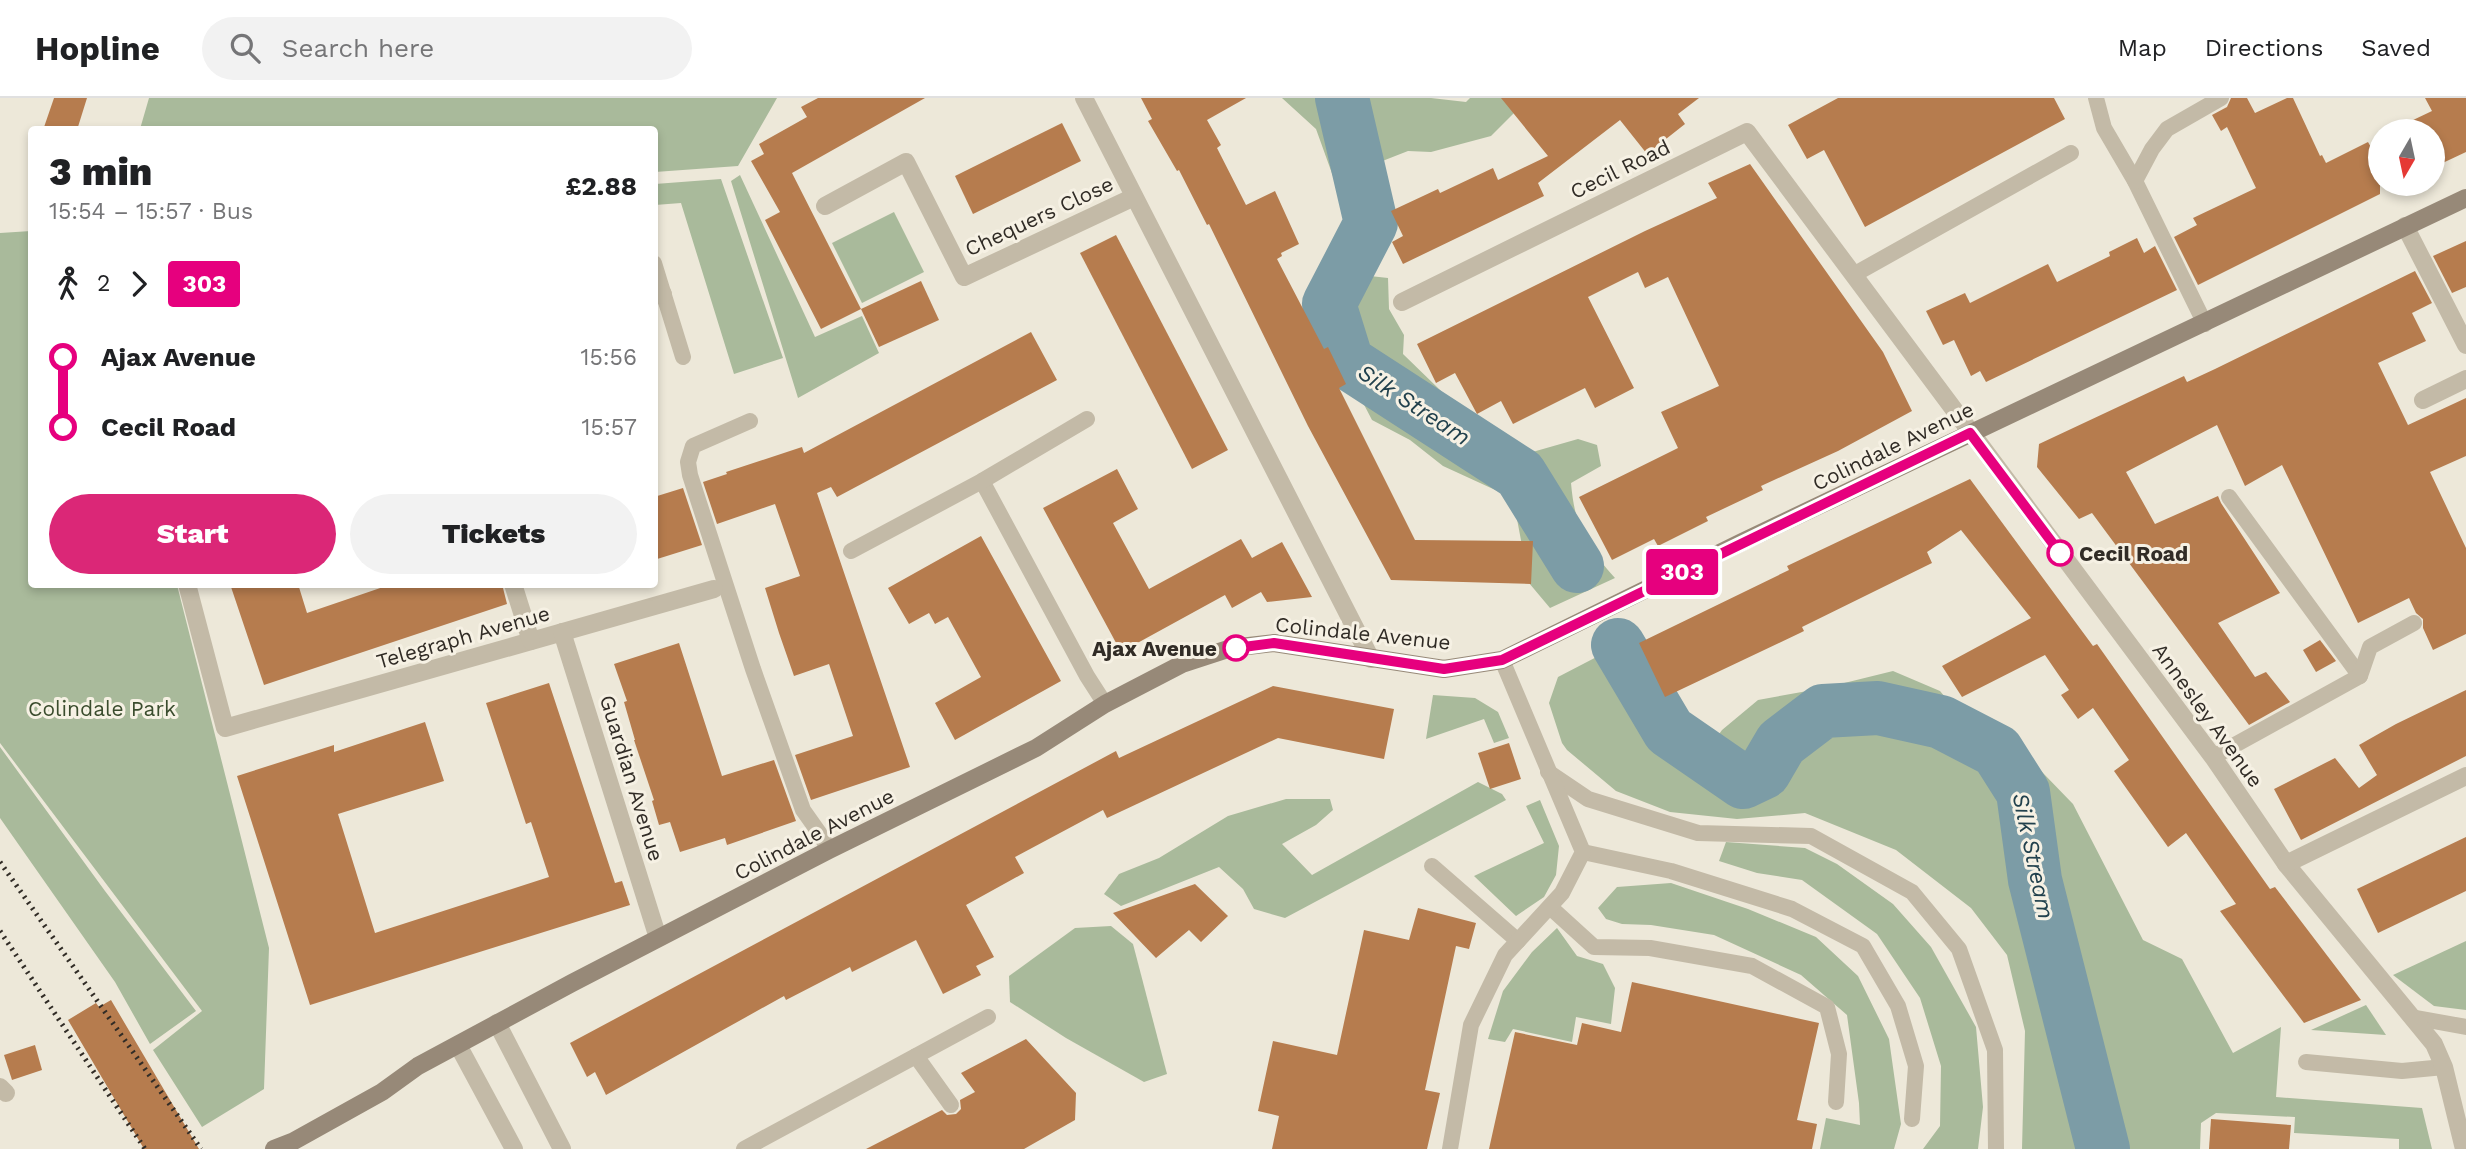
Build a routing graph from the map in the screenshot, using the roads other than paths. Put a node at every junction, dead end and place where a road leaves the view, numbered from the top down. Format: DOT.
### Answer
graph roads {
  1 [pos="1084,98"];
  2 [pos="2096,98"];
  3 [pos="2221,98"];
  4 [pos="2071,153"];
  5 [pos="2135,181"];
  6 [pos="1134,197"];
  7 [pos="2466,198"];
  8 [pos="825,206"];
  9 [pos="2405,226"];
  10 [pos="1855,274"];
  11 [pos="659,295"];
  12 [pos="1402,302"];
  13 [pos="2205,324"];
  14 [pos="2466,345"];
  15 [pos="682,357"];
  16 [pos="2466,379"];
  17 [pos="2423,400"];
  18 [pos="1087,419"];
  19 [pos="750,422"];
  20 [pos="1970,433"];
  21 [pos="982,481"];
  22 [pos="2229,497"];
  23 [pos="851,551"];
  24 [pos="188,588"];
  25 [pos="514,588"];
  26 [pos="714,589"];
  27 [pos="2414,623"];
  28 [pos="562,632"];
  29 [pos="531,641"];
  30 [pos="1371,659"];
  31 [pos="1502,660"];
  32 [pos="2360,676"];
  33 [pos="1105,704"];
  34 [pos="2213,757"];
  35 [pos="1548,772"];
  36 [pos="2466,776"];
  37 [pos="829,850"];
  38 [pos="1583,852"];
  39 [pos="2286,864"];
  40 [pos="1432,866"];
  41 [pos="1550,906"];
  42 [pos="658,938"];
  43 [pos="1518,941"];
  44 [pos="988,1017"];
  45 [pos="2411,1017"];
  46 [pos="497,1023"];
  47 [pos="2466,1027"];
  48 [pos="457,1045"];
  49 [pos="916,1056"];
  50 [pos="2306,1062"];
  51 [pos="2444,1067"];
  52 [pos="1836,1102"];
  53 [pos="951,1105"];
  54 [pos="1912,1119"];
  55 [pos="274,1149"];
  56 [pos="514,1149"];
  57 [pos="562,1149"];
  58 [pos="744,1149"];
  59 [pos="1450,1149"];
  60 [pos="1996,1149"];
  61 [pos="2464,1149"];
  1 -- 6 [label="street"];
  2 -- 5 [label="lane"];
  3 -- 5 [label="lane"];
  4 -- 10 [label="lane"];
  5 -- 13 [label="lane"];
  6 -- 8 [label="street, Chequers Close"];
  6 -- 30 [label="street"];
  7 -- 9 [label="street, Colindale Avenue"];
  9 -- 13 [label="street, Colindale Avenue"];
  9 -- 14 [label="street"];
  10 -- 12 [label="street, Cecil Road"];
  10 -- 20 [label="street, Cecil Road"];
  11 -- 15 [label="lane"];
  13 -- 20 [label="street, Colindale Avenue"];
  16 -- 17 [label="street"];
  18 -- 21 [label="lane"];
  19 -- 37 [label="lane"];
  20 -- 31 [label="street, Colindale Avenue"];
  20 -- 34 [label="street, Annesley Avenue"];
  21 -- 23 [label="lane"];
  21 -- 33 [label="lane"];
  22 -- 32 [label="lane"];
  24 -- 29 [label="street, Telegraph Avenue"];
  25 -- 29 [label="street"];
  26 -- 28 [label="street, Telegraph Avenue"];
  27 -- 32 [label="lane"];
  28 -- 29 [label="street, Telegraph Avenue"];
  28 -- 42 [label="street, Guardian Avenue"];
  30 -- 31 [label="street, Colindale Avenue"];
  30 -- 33 [label="street, Colindale Avenue"];
  31 -- 35 [label="lane"];
  32 -- 34 [label="lane"];
  33 -- 37 [label="street, Colindale Avenue"];
  34 -- 39 [label="street, Annesley Avenue"];
  35 -- 38 [label="lane"];
  35 -- 60 [label="lane"];
  36 -- 39 [label="street"];
  37 -- 42 [label="street, Colindale Avenue"];
  38 -- 41 [label="lane"];
  38 -- 54 [label="lane"];
  39 -- 45 [label="street, Annesley Avenue"];
  40 -- 43 [label="lane"];
  41 -- 43 [label="lane"];
  41 -- 52 [label="lane"];
  42 -- 46 [label="street, Colindale Avenue"];
  43 -- 59 [label="lane"];
  44 -- 49 [label="lane"];
  45 -- 47 [label="lane"];
  45 -- 51 [label="street, Annesley Avenue"];
  46 -- 48 [label="street, Colindale Avenue"];
  46 -- 57 [label="street"];
  48 -- 55 [label="street, Colindale Avenue"];
  48 -- 56 [label="street"];
  49 -- 53 [label="lane"];
  49 -- 58 [label="lane"];
  50 -- 51 [label="lane"];
  51 -- 61 [label="street, Annesley Avenue"];
}
